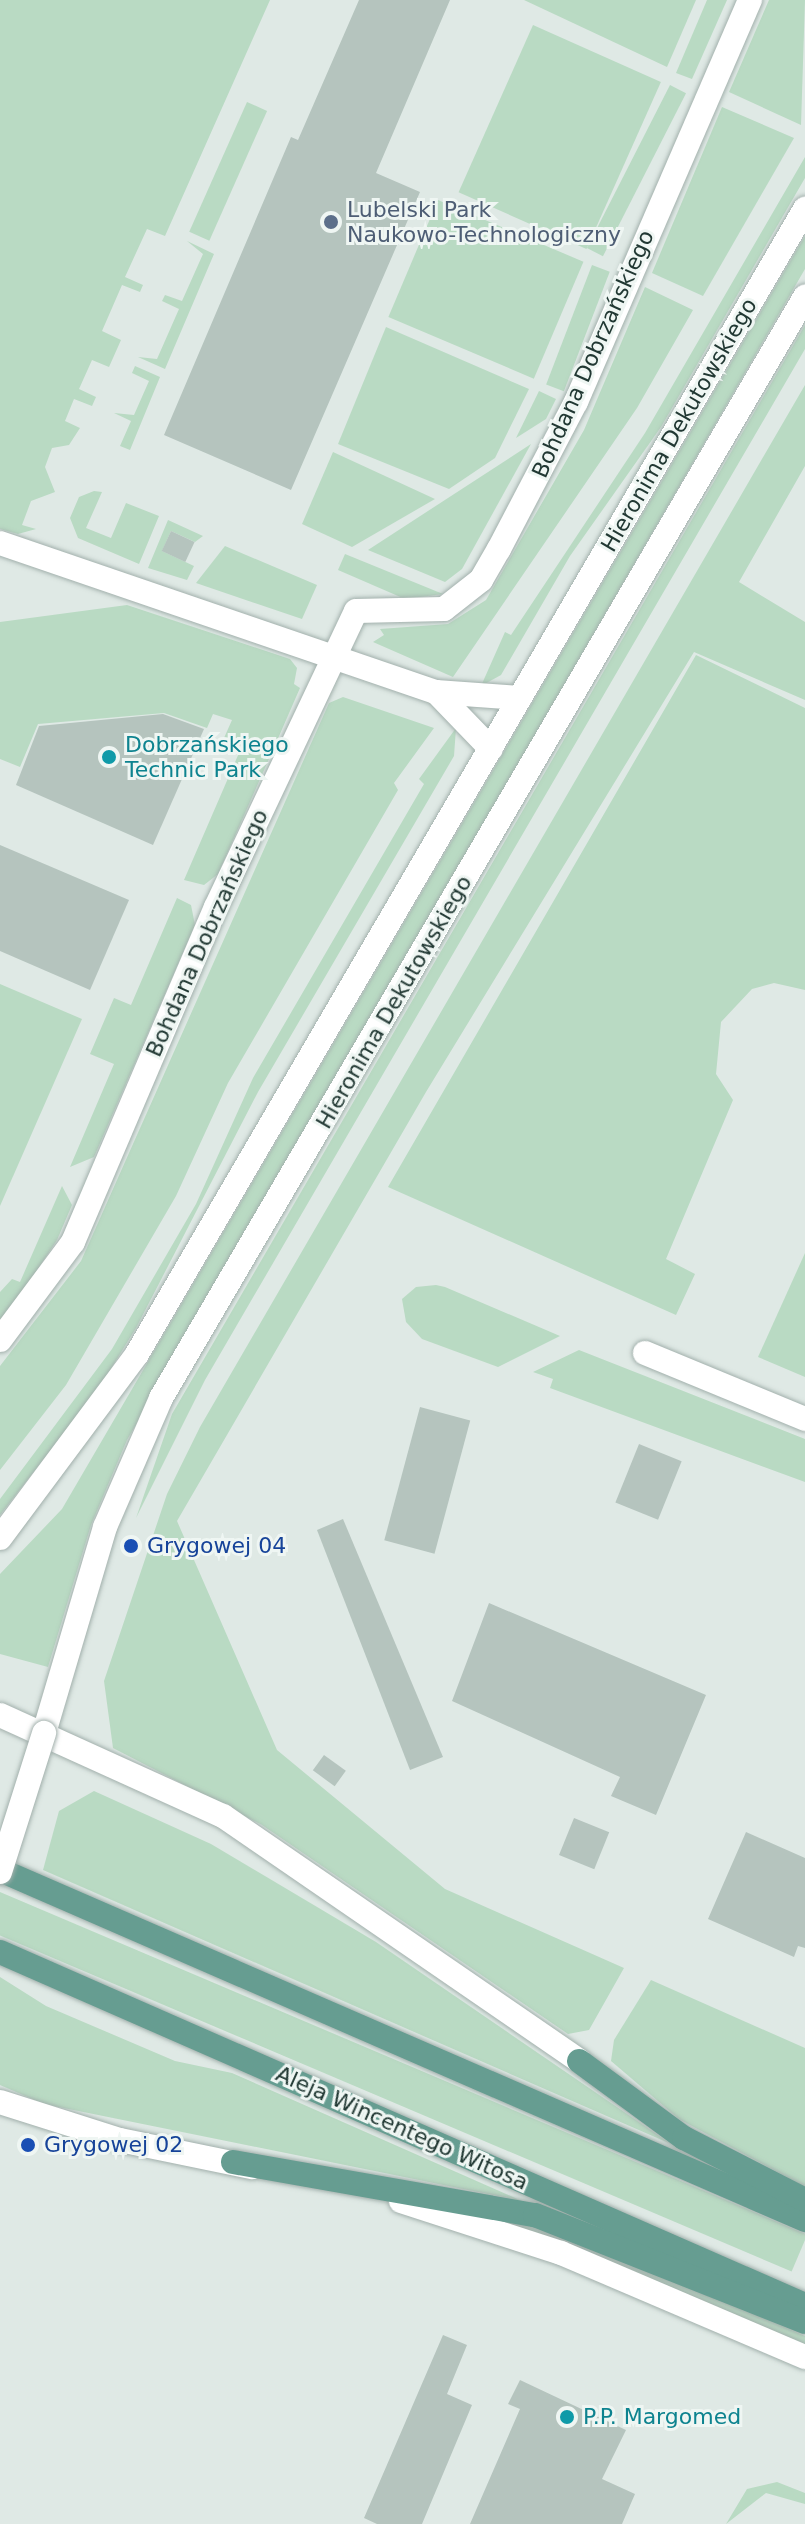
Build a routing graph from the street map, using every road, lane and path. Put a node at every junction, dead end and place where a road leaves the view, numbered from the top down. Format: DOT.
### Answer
graph roads {
  1 [pos="750,0"];
  2 [pos="805,209"];
  3 [pos="805,297"];
  4 [pos="0,543"];
  5 [pos="332,651"];
  6 [pos="436,692"];
  7 [pos="520,698"];
  8 [pos="491,749"];
  9 [pos="0,1340"];
  10 [pos="645,1353"];
  11 [pos="805,1419"];
  12 [pos="0,1538"];
  13 [pos="0,1715"];
  14 [pos="44,1733"];
  15 [pos="0,1871"];
  16 [pos="0,1952"];
  17 [pos="579,2061"];
  18 [pos="0,2102"];
  19 [pos="233,2162"];
  20 [pos="805,2200"];
  21 [pos="805,2220"];
  22 [pos="805,2305"];
  23 [pos="805,2322"];
  24 [pos="805,2357"];
  1 -- 5 [label="street, Bohdana Dobrzańskiego"];
  2 -- 7 [label="street, Hieronima Dekutowskiego"];
  3 -- 14 [label="street, Hieronima Dekutowskiego"];
  4 -- 5 [label="street"];
  5 -- 6 [label="street"];
  5 -- 9 [label="street, Bohdana Dobrzańskiego"];
  6 -- 7 [label="street"];
  6 -- 8 [label="street"];
  7 -- 8 [label="street, Hieronima Dekutowskiego"];
  8 -- 12 [label="street, Hieronima Dekutowskiego"];
  10 -- 11 [label="street"];
  13 -- 14 [label="street"];
  14 -- 15 [label="street, Hieronima Dekutowskiego, bridge"];
  14 -- 17 [label="street"];
  15 -- 21 [label="main road"];
  16 -- 22 [label="main road, Aleja Wincentego Witosa"];
  17 -- 20 [label="main road"];
  18 -- 19 [label="street"];
  19 -- 23 [label="main road"];
  19 -- 24 [label="street"];
}
